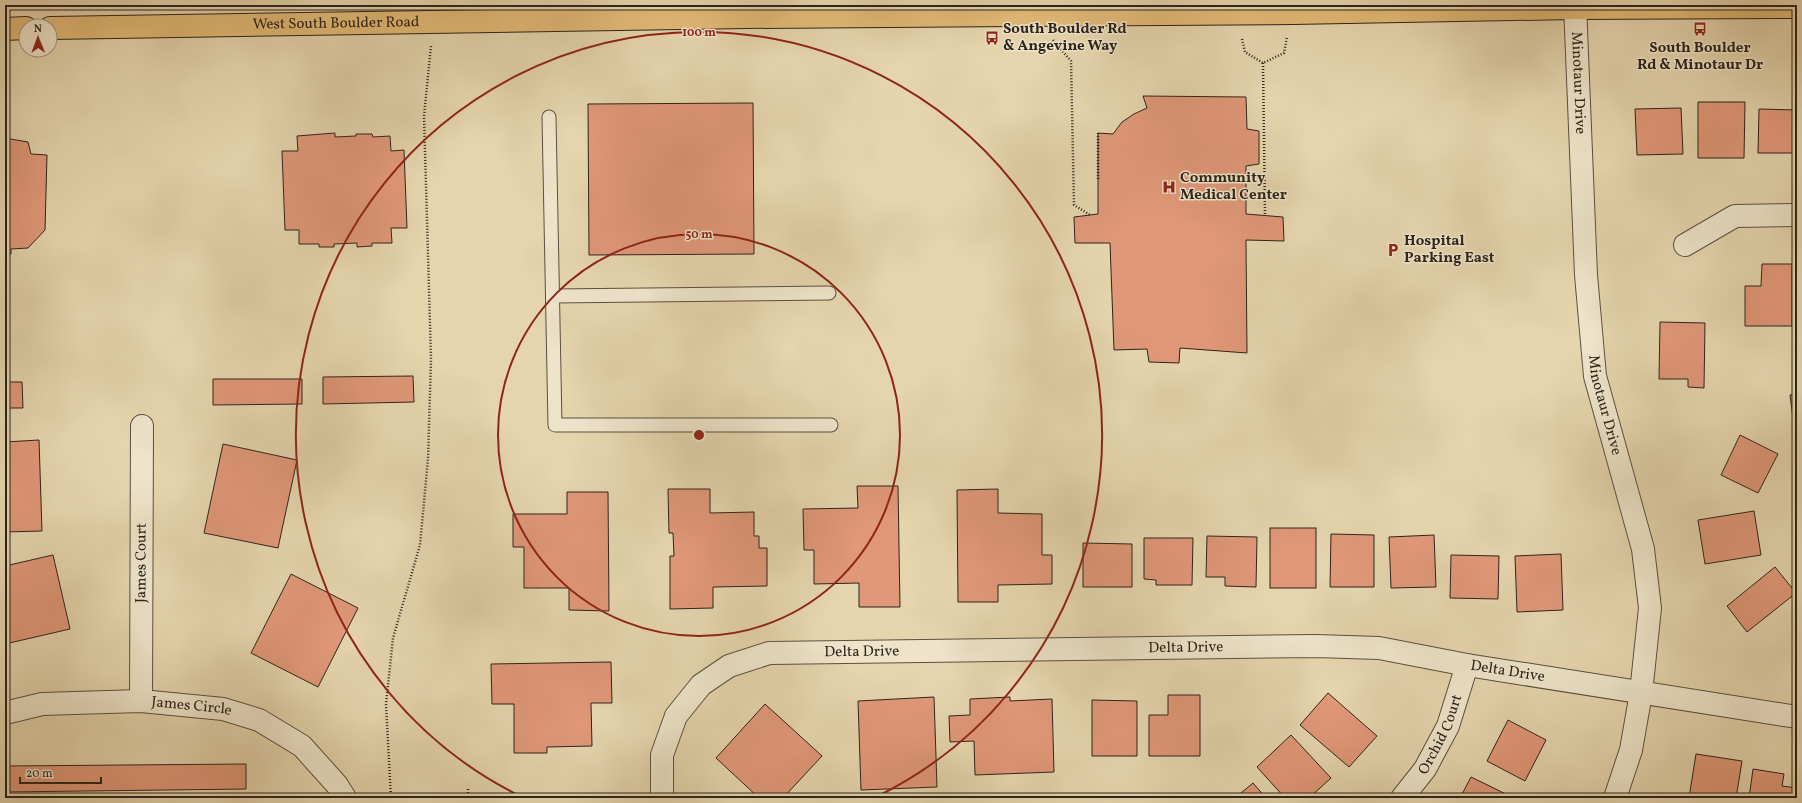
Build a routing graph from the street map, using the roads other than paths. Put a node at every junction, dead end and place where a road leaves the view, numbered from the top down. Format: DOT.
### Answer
graph roads {
  1 [pos="1575,6"];
  2 [pos="1797,7"];
  3 [pos="894,11"];
  4 [pos="5,28"];
  5 [pos="18,28"];
  6 [pos="58,28"];
  7 [pos="549,117"];
  8 [pos="1797,214"];
  9 [pos="1685,245"];
  10 [pos="829,293"];
  11 [pos="553,296"];
  12 [pos="831,425"];
  13 [pos="142,426"];
  14 [pos="1467,665"];
  15 [pos="1642,693"];
  16 [pos="141,701"];
  17 [pos="5,712"];
  18 [pos="1797,717"];
  19 [pos="345,798"];
  20 [pos="662,798"];
  21 [pos="1402,798"];
  22 [pos="1615,798"];
  1 -- 2 [label="main road, West South Boulder Road"];
  1 -- 3 [label="main road, West South Boulder Road"];
  1 -- 15 [label="street, Minotaur Drive"];
  3 -- 6 [label="main road, West South Boulder Road"];
  4 -- 5 [label="main road"];
  7 -- 11 [label="lane"];
  8 -- 9 [label="street"];
  10 -- 11 [label="lane"];
  11 -- 12 [label="lane"];
  13 -- 16 [label="street, James Court"];
  14 -- 15 [label="street, Delta Drive"];
  14 -- 20 [label="street, Delta Drive"];
  14 -- 21 [label="street, Orchid Court"];
  15 -- 18 [label="street, Delta Drive"];
  15 -- 22 [label="street, Minotaur Drive"];
  16 -- 17 [label="street, James Circle"];
  16 -- 19 [label="street, James Circle"];
}
